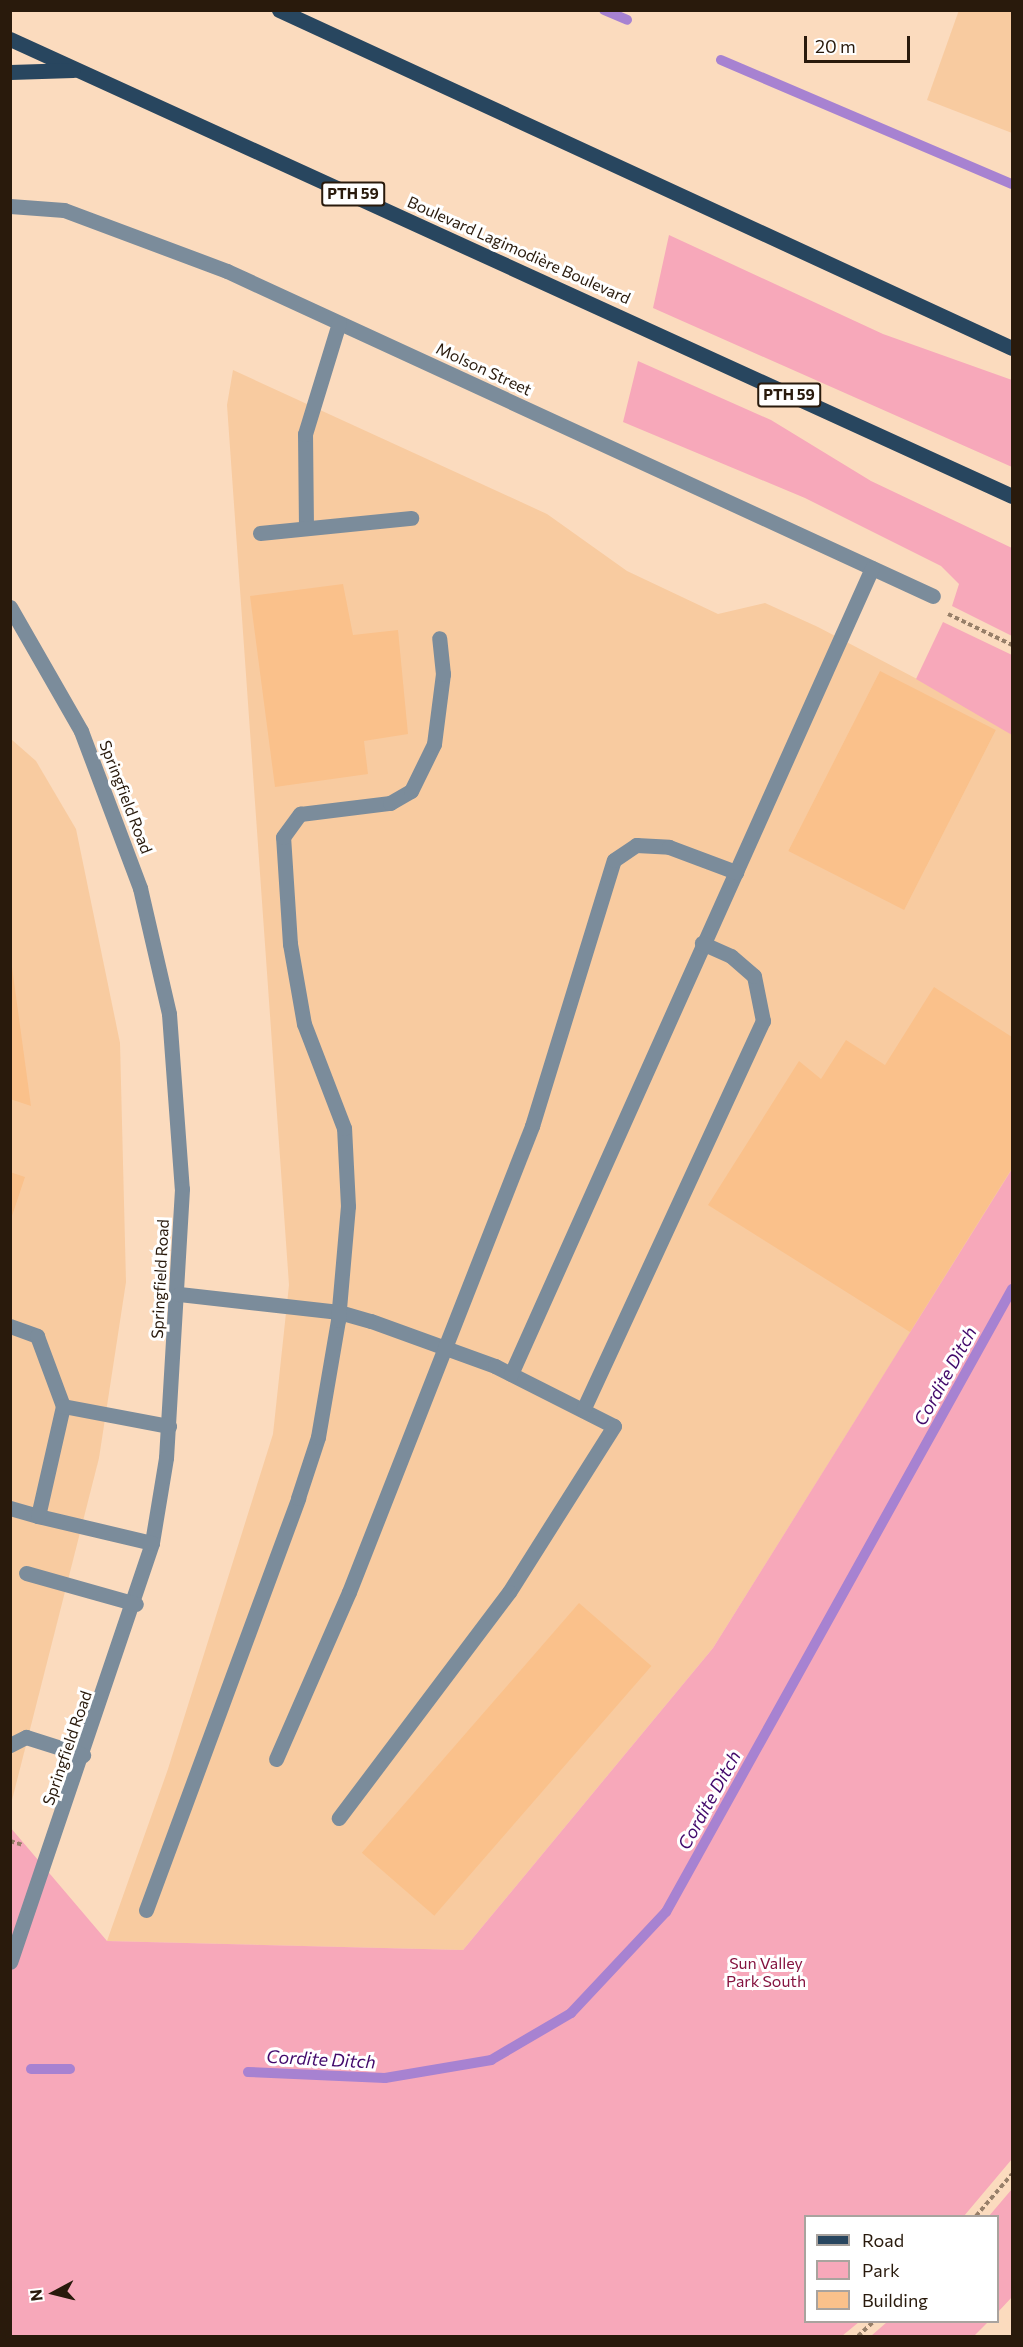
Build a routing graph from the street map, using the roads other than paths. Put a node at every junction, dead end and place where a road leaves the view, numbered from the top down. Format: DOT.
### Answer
graph roads {
  1 [pos="279,10"];
  2 [pos="10,39"];
  3 [pos="78,69"];
  4 [pos="10,72"];
  5 [pos="10,206"];
  6 [pos="339,322"];
  7 [pos="1012,348"];
  8 [pos="1012,496"];
  9 [pos="411,518"];
  10 [pos="306,528"];
  11 [pos="260,533"];
  12 [pos="872,568"];
  13 [pos="933,596"];
  14 [pos="10,607"];
  15 [pos="439,638"];
  16 [pos="736,872"];
  17 [pos="702,944"];
  18 [pos="179,1293"];
  19 [pos="339,1312"];
  20 [pos="10,1326"];
  21 [pos="447,1347"];
  22 [pos="511,1374"];
  23 [pos="63,1406"];
  24 [pos="583,1410"];
  25 [pos="169,1426"];
  26 [pos="10,1508"];
  27 [pos="38,1516"];
  28 [pos="152,1543"];
  29 [pos="26,1573"];
  30 [pos="136,1604"];
  31 [pos="10,1746"];
  32 [pos="83,1755"];
  33 [pos="276,1760"];
  34 [pos="339,1818"];
  35 [pos="146,1910"];
  36 [pos="10,1962"];
  1 -- 7 [label="main road"];
  2 -- 3 [label="main road, Boulevard Lagimodière Boulevard / PTH 59"];
  3 -- 4 [label="main road"];
  3 -- 8 [label="main road, Boulevard Lagimodière Boulevard / PTH 59"];
  5 -- 6 [label="street, Molson Street"];
  6 -- 10 [label="street"];
  6 -- 12 [label="street, Molson Street"];
  9 -- 10 [label="street"];
  10 -- 11 [label="street"];
  12 -- 13 [label="street, Molson Street"];
  12 -- 16 [label="street"];
  14 -- 18 [label="street, Springfield Road"];
  15 -- 19 [label="street"];
  16 -- 17 [label="street"];
  16 -- 21 [label="street"];
  17 -- 22 [label="street"];
  17 -- 24 [label="street"];
  18 -- 19 [label="street"];
  18 -- 25 [label="street, Springfield Road"];
  19 -- 21 [label="street"];
  19 -- 35 [label="street"];
  20 -- 23 [label="street"];
  21 -- 22 [label="street"];
  21 -- 33 [label="street"];
  22 -- 24 [label="street"];
  23 -- 25 [label="street"];
  23 -- 27 [label="street"];
  24 -- 34 [label="street"];
  25 -- 28 [label="street, Springfield Road"];
  26 -- 27 [label="street"];
  27 -- 28 [label="street"];
  28 -- 30 [label="street, Springfield Road"];
  29 -- 30 [label="street"];
  30 -- 32 [label="street, Springfield Road"];
  31 -- 32 [label="street"];
  32 -- 36 [label="street, Springfield Road"];
}
